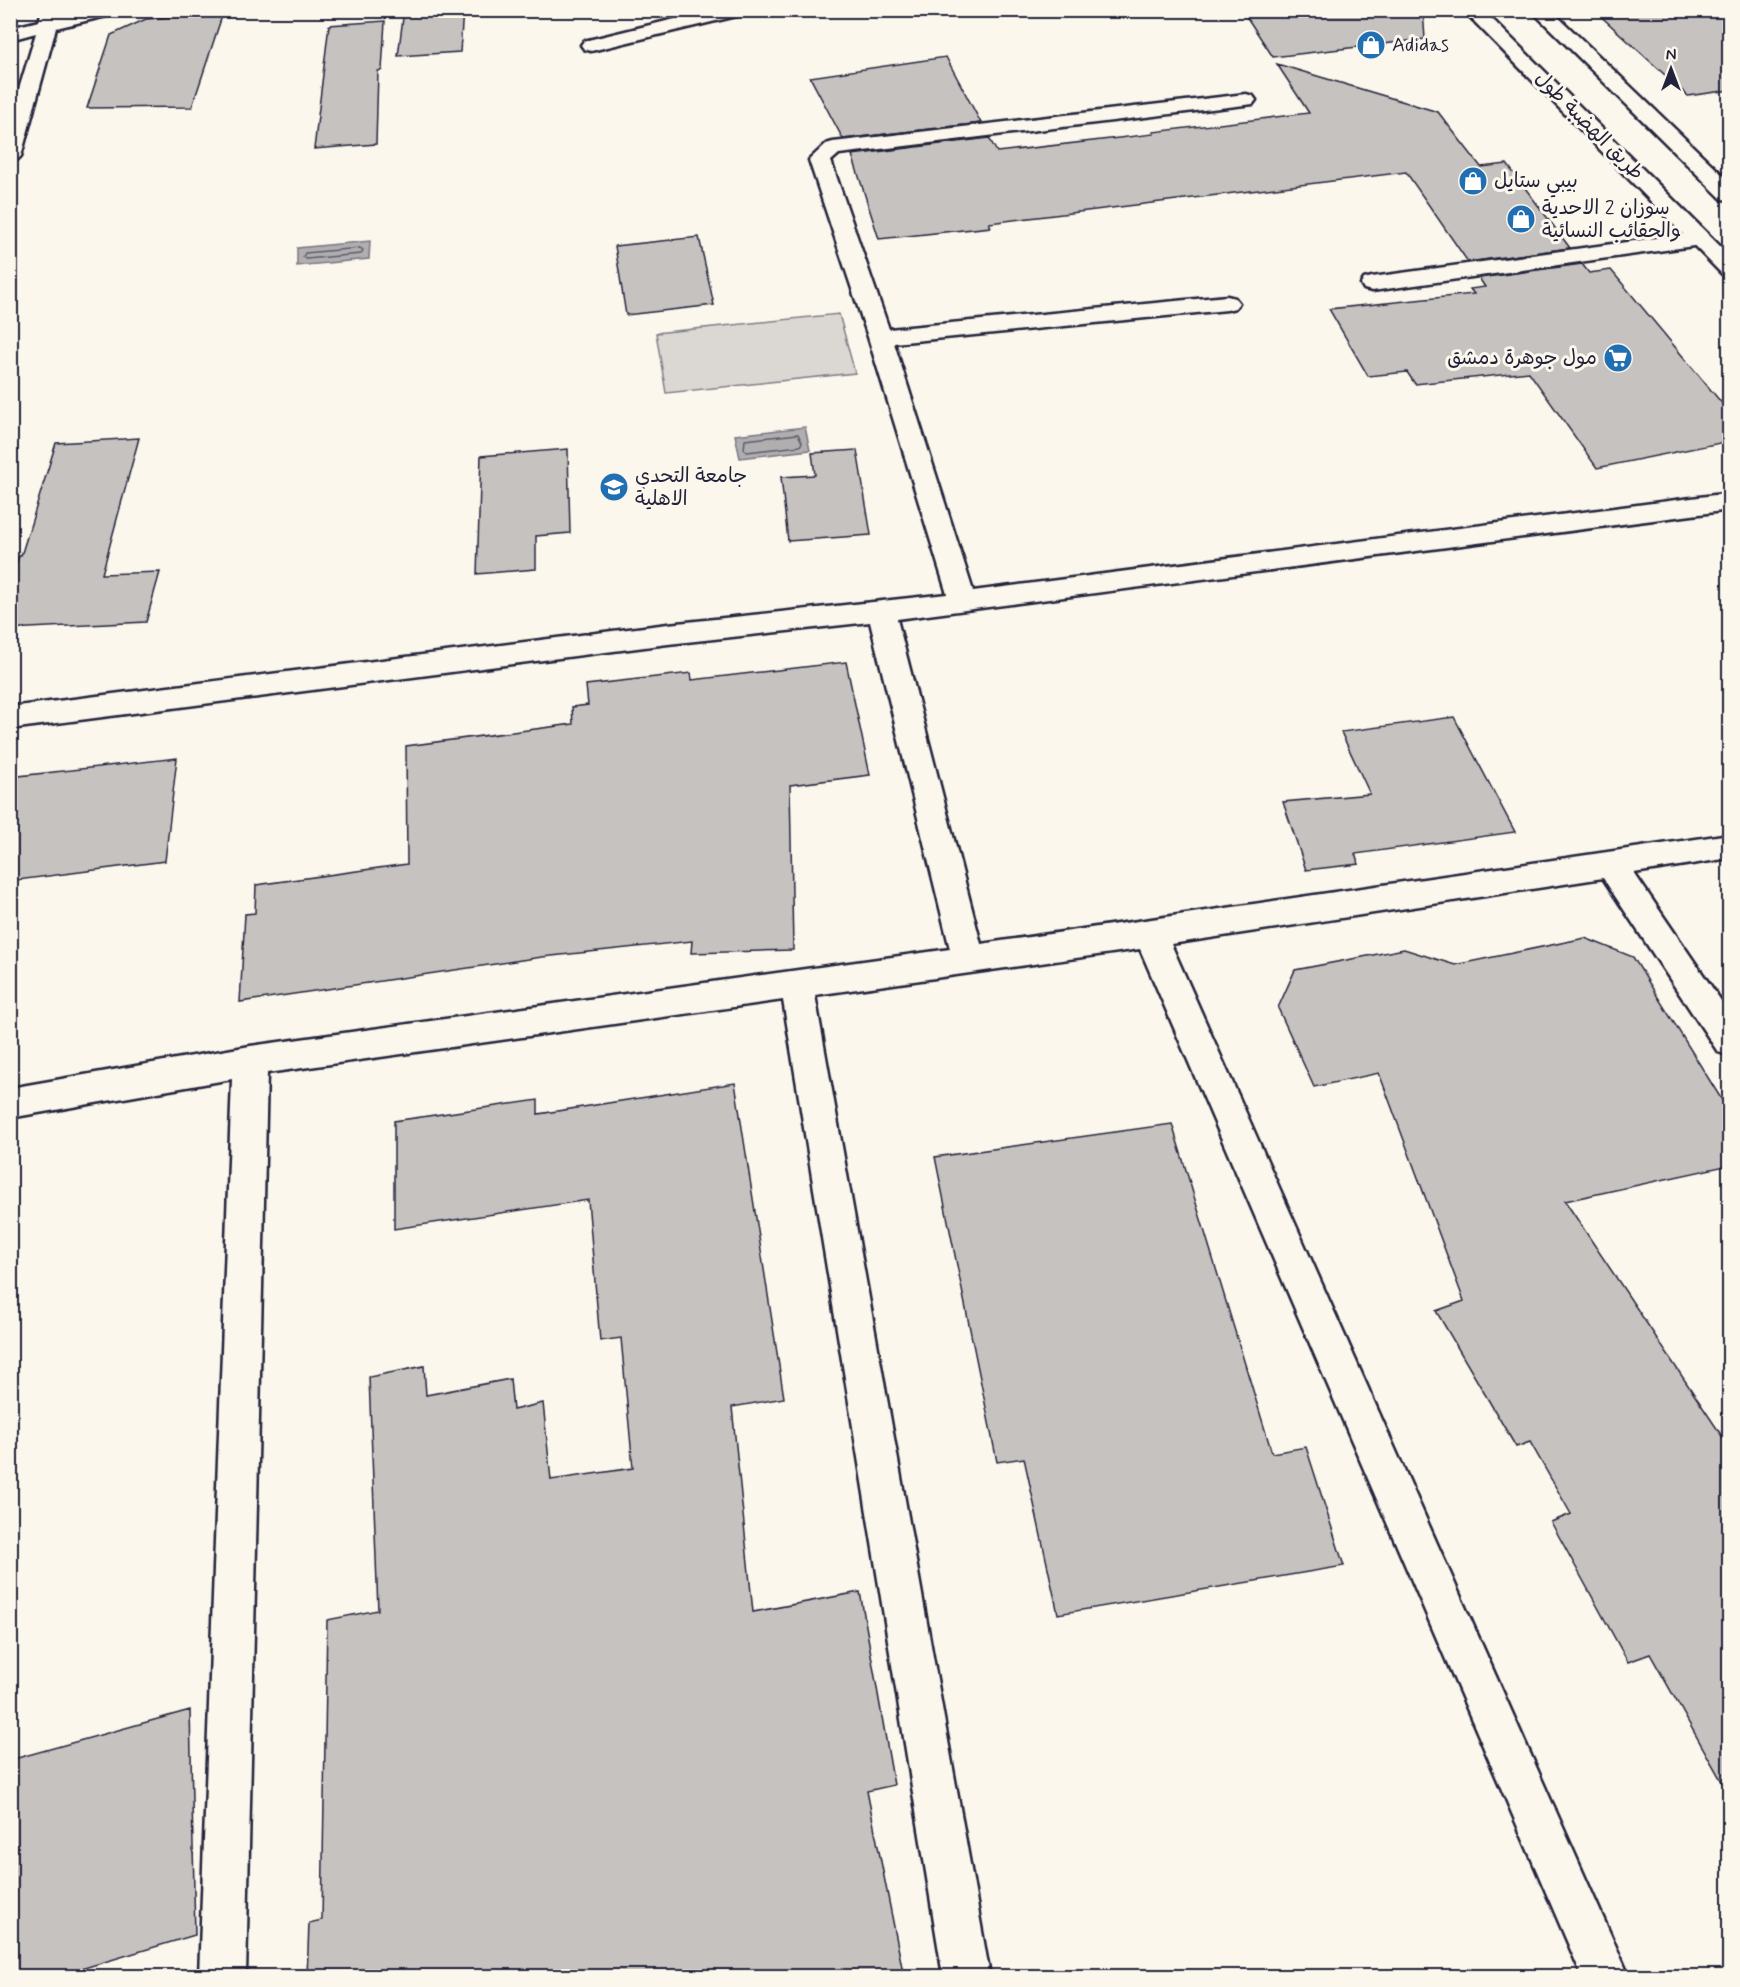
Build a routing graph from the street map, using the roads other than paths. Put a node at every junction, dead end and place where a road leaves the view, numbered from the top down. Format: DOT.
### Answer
graph roads {
  1 [pos="108,10"];
  2 [pos="738,10"];
  3 [pos="1540,10"];
  4 [pos="1470,12"];
  5 [pos="50,18"];
  6 [pos="10,34"];
  7 [pos="591,45"];
  8 [pos="1246,100"];
  9 [pos="10,156"];
  10 [pos="1730,194"];
  11 [pos="1700,239"];
  12 [pos="1730,270"];
  13 [pos="1372,284"];
  14 [pos="1227,303"];
  15 [pos="880,337"];
  16 [pos="1730,501"];
  17 [pos="963,602"];
  18 [pos="881,611"];
  19 [pos="10,718"];
  20 [pos="1730,846"];
  21 [pos="1611,864"];
  22 [pos="1150,934"];
  23 [pos="969,960"];
  24 [pos="796,985"];
  25 [pos="1730,1041"];
  26 [pos="250,1061"];
  27 [pos="10,1103"];
  28 [pos="222,1977"];
  29 [pos="967,1977"];
  30 [pos="1606,1977"];
  1 -- 5 [label="main road"];
  2 -- 7 [label="main road"];
  3 -- 10 [label="main road, طريق الهضبة طول"];
  4 -- 11 [label="main road, طريق الهضبة طول"];
  5 -- 6 [label="main road"];
  5 -- 9 [label="main road"];
  8 -- 15 [label="main road"];
  11 -- 12 [label="main road, طريق الهضبة طول"];
  11 -- 13 [label="main road"];
  14 -- 15 [label="main road"];
  15 -- 17 [label="main road"];
  16 -- 17 [label="main road"];
  17 -- 18 [label="main road"];
  18 -- 19 [label="main road"];
  18 -- 23 [label="main road"];
  20 -- 21 [label="main road"];
  21 -- 22 [label="main road"];
  21 -- 25 [label="main road"];
  22 -- 23 [label="main road"];
  22 -- 30 [label="main road"];
  23 -- 24 [label="main road"];
  24 -- 26 [label="main road"];
  24 -- 29 [label="main road"];
  26 -- 27 [label="main road"];
  26 -- 28 [label="main road"];
}
